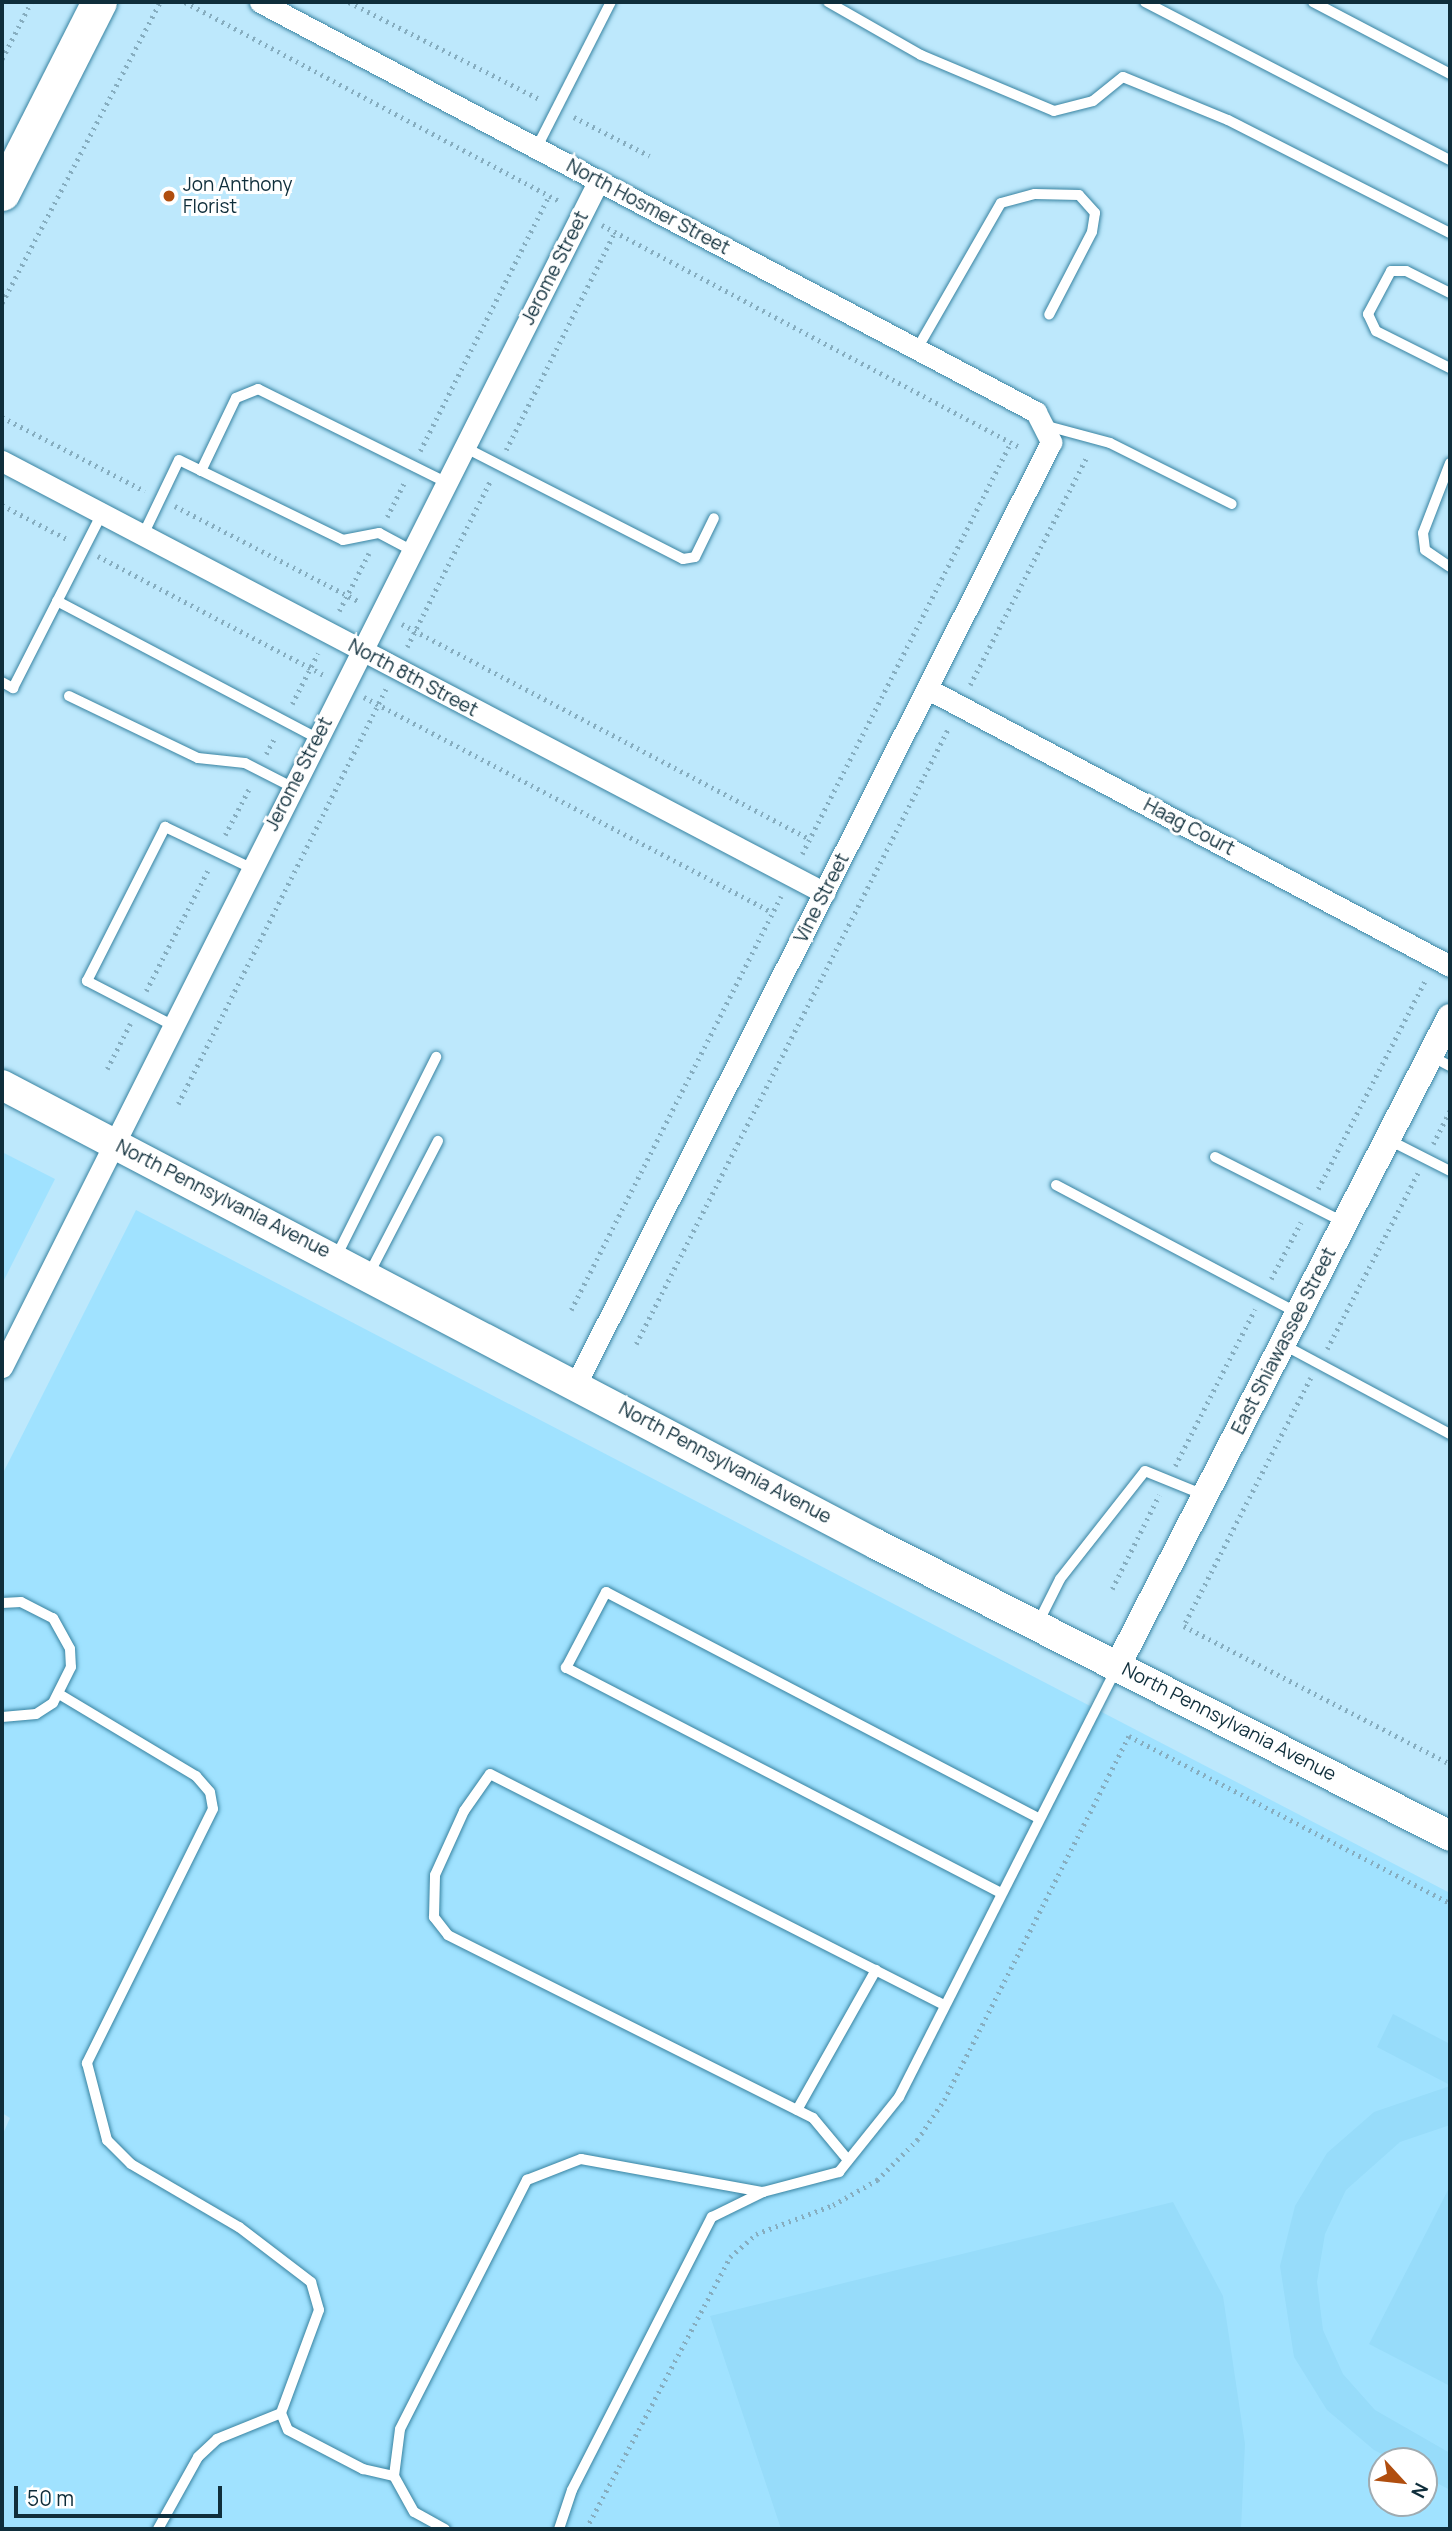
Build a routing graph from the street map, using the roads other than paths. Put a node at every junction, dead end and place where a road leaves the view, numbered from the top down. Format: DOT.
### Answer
graph roads {
  1 [pos="99,2"];
  2 [pos="260,2"];
  3 [pos="611,2"];
  4 [pos="828,2"];
  5 [pos="1145,2"];
  6 [pos="1313,2"];
  7 [pos="1450,74"];
  8 [pos="537,148"];
  9 [pos="1450,160"];
  10 [pos="598,182"];
  11 [pos="2,193"];
  12 [pos="1450,233"];
  13 [pos="1450,293"];
  14 [pos="1049,315"];
  15 [pos="917,349"];
  16 [pos="1450,368"];
  17 [pos="1042,419"];
  18 [pos="464,447"];
  19 [pos="2,461"];
  20 [pos="1450,463"];
  21 [pos="201,471"];
  22 [pos="447,483"];
  23 [pos="1232,504"];
  24 [pos="102,513"];
  25 [pos="714,518"];
  26 [pos="143,535"];
  27 [pos="413,551"];
  28 [pos="1450,567"];
  29 [pos="57,600"];
  30 [pos="362,651"];
  31 [pos="2,682"];
  32 [pos="928,689"];
  33 [pos="69,696"];
  34 [pos="317,738"];
  35 [pos="292,787"];
  36 [pos="251,867"];
  37 [pos="825,893"];
  38 [pos="1443,962"];
  39 [pos="1450,1017"];
  40 [pos="172,1024"];
  41 [pos="436,1057"];
  42 [pos="1440,1061"];
  43 [pos="2,1085"];
  44 [pos="1387,1139"];
  45 [pos="438,1141"];
  46 [pos="112,1143"];
  47 [pos="1215,1157"];
  48 [pos="1450,1171"];
  49 [pos="1056,1185"];
  50 [pos="1345,1223"];
  51 [pos="336,1257"];
  52 [pos="369,1274"];
  53 [pos="1298,1313"];
  54 [pos="1282,1344"];
  55 [pos="2,1367"];
  56 [pos="576,1384"];
  57 [pos="1450,1434"];
  58 [pos="1205,1495"];
  59 [pos="2,1603"];
  60 [pos="1038,1623"];
  61 [pos="1118,1665"];
  62 [pos="59,1694"];
  63 [pos="2,1717"];
  64 [pos="1039,1818"];
  65 [pos="1450,1836"];
  66 [pos="999,1892"];
  67 [pos="876,1970"];
  68 [pos="944,2005"];
  69 [pos="797,2110"];
  70 [pos="848,2160"];
  71 [pos="763,2192"];
  72 [pos="281,2413"];
  73 [pos="394,2476"];
  74 [pos="158,2529"];
  75 [pos="445,2529"];
  76 [pos="559,2529"];
  1 -- 11 [label="main road"];
  2 -- 8 [label="street, North Hosmer Street"];
  3 -- 8 [label="lane"];
  4 -- 12 [label="lane"];
  5 -- 9 [label="lane"];
  6 -- 7 [label="lane"];
  8 -- 10 [label="street, North Hosmer Street"];
  10 -- 15 [label="street, North Hosmer Street"];
  10 -- 18 [label="street, Jerome Street"];
  13 -- 16 [label="lane"];
  14 -- 15 [label="lane"];
  15 -- 17 [label="street, North Hosmer Street"];
  17 -- 23 [label="lane"];
  17 -- 32 [label="street, Vine Street"];
  18 -- 22 [label="street, Jerome Street"];
  18 -- 25 [label="lane"];
  19 -- 24 [label="street, North 8th Street"];
  20 -- 28 [label="lane"];
  21 -- 22 [label="lane"];
  21 -- 26 [label="lane"];
  21 -- 27 [label="lane"];
  22 -- 27 [label="street, Jerome Street"];
  24 -- 26 [label="street, North 8th Street"];
  24 -- 29 [label="lane"];
  26 -- 30 [label="street, North 8th Street"];
  27 -- 30 [label="street, Jerome Street"];
  29 -- 31 [label="lane"];
  29 -- 34 [label="lane"];
  30 -- 34 [label="street, Jerome Street"];
  30 -- 37 [label="street, North 8th Street"];
  32 -- 37 [label="street, Vine Street"];
  32 -- 38 [label="street, Haag Court"];
  33 -- 35 [label="lane"];
  34 -- 35 [label="street, Jerome Street"];
  35 -- 36 [label="street, Jerome Street"];
  36 -- 40 [label="street, Jerome Street"];
  36 -- 40 [label="lane"];
  37 -- 56 [label="street, Vine Street"];
  39 -- 42 [label="street, East Shiawassee Street"];
  40 -- 46 [label="street, Jerome Street"];
  41 -- 51 [label="lane"];
  42 -- 44 [label="street, East Shiawassee Street"];
  43 -- 46 [label="main road, North Pennsylvania Avenue"];
  44 -- 48 [label="lane"];
  44 -- 50 [label="street, East Shiawassee Street"];
  45 -- 52 [label="lane"];
  46 -- 51 [label="main road, North Pennsylvania Avenue"];
  46 -- 55 [label="street, Jerome Street"];
  47 -- 50 [label="lane"];
  49 -- 53 [label="lane"];
  50 -- 53 [label="street, East Shiawassee Street"];
  51 -- 52 [label="main road, North Pennsylvania Avenue"];
  52 -- 56 [label="main road, North Pennsylvania Avenue"];
  53 -- 54 [label="street, East Shiawassee Street"];
  54 -- 57 [label="lane"];
  54 -- 58 [label="street, East Shiawassee Street"];
  56 -- 60 [label="main road, North Pennsylvania Avenue"];
  58 -- 60 [label="lane"];
  58 -- 61 [label="street, East Shiawassee Street"];
  59 -- 62 [label="lane"];
  60 -- 61 [label="main road, North Pennsylvania Avenue"];
  61 -- 64 [label="lane"];
  61 -- 65 [label="main road, North Pennsylvania Avenue"];
  62 -- 63 [label="lane"];
  62 -- 72 [label="lane"];
  64 -- 66 [label="lane"];
  64 -- 66 [label="lane"];
  66 -- 68 [label="lane"];
  67 -- 68 [label="lane"];
  67 -- 69 [label="lane"];
  67 -- 69 [label="lane"];
  68 -- 70 [label="lane"];
  69 -- 70 [label="lane"];
  70 -- 71 [label="lane"];
  71 -- 73 [label="lane"];
  71 -- 76 [label="lane"];
  72 -- 73 [label="lane"];
  72 -- 74 [label="lane"];
  73 -- 75 [label="lane"];
}
